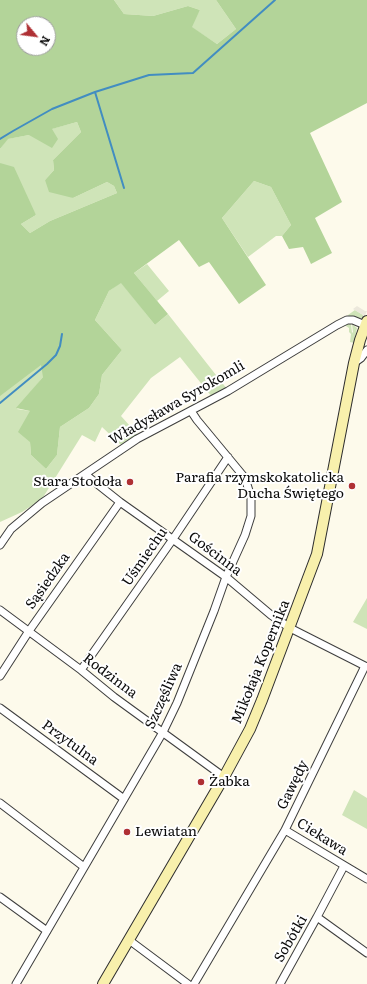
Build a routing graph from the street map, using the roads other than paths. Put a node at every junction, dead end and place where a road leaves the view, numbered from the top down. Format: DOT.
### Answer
graph roads {
  1 [pos="366,323"];
  2 [pos="367,350"];
  3 [pos="354,363"];
  4 [pos="191,411"];
  5 [pos="228,458"];
  6 [pos="86,475"];
  7 [pos="120,502"];
  8 [pos="11,529"];
  9 [pos="0,534"];
  10 [pos="173,539"];
  11 [pos="0,545"];
  12 [pos="226,577"];
  13 [pos="0,610"];
  14 [pos="290,628"];
  15 [pos="29,631"];
  16 [pos="366,667"];
  17 [pos="81,670"];
  18 [pos="0,676"];
  19 [pos="0,708"];
  20 [pos="164,732"];
  21 [pos="224,777"];
  22 [pos="124,799"];
  23 [pos="0,803"];
  24 [pos="285,830"];
  25 [pos="344,866"];
  26 [pos="84,867"];
  27 [pos="367,880"];
  28 [pos="0,897"];
  29 [pos="317,917"];
  30 [pos="47,931"];
  31 [pos="129,940"];
  32 [pos="367,953"];
  33 [pos="16,984"];
  34 [pos="103,984"];
  35 [pos="188,984"];
  36 [pos="194,984"];
  37 [pos="280,984"];
  1 -- 3 [label="street, Mikołaja Kopernika"];
  1 -- 4 [label="street, Władysława Syrokomli"];
  2 -- 3 [label="street"];
  3 -- 14 [label="street, Mikołaja Kopernika"];
  4 -- 5 [label="street, Szczęśliwa"];
  4 -- 6 [label="street, Władysława Syrokomli"];
  5 -- 10 [label="street, Uśmiechu"];
  5 -- 12 [label="street, Szczęśliwa"];
  6 -- 7 [label="street, Gościnna"];
  6 -- 8 [label="street, Władysława Syrokomli"];
  7 -- 10 [label="street, Gościnna"];
  7 -- 15 [label="street, Sąsiedzka"];
  8 -- 9 [label="street, Władysława Syrokomli"];
  8 -- 11 [label="street, Władysława Syrokomli"];
  10 -- 12 [label="street, Gościnna"];
  10 -- 17 [label="street, Uśmiechu"];
  12 -- 14 [label="street, Gościnna"];
  12 -- 20 [label="street, Szczęśliwa"];
  13 -- 15 [label="street, Rodzinna"];
  14 -- 16 [label="street, Gawędy"];
  14 -- 21 [label="street, Mikołaja Kopernika"];
  15 -- 17 [label="street, Rodzinna"];
  15 -- 18 [label="street, Sąsiedzka"];
  16 -- 24 [label="street, Gawędy"];
  17 -- 20 [label="street, Rodzinna"];
  19 -- 22 [label="street, Przytulna"];
  20 -- 21 [label="street, Rodzinna"];
  20 -- 22 [label="street, Szczęśliwa"];
  21 -- 31 [label="street, Mikołaja Kopernika"];
  22 -- 26 [label="street, Szczęśliwa"];
  23 -- 26 [label="street"];
  24 -- 25 [label="street, Ciekawa"];
  24 -- 36 [label="street, Gawędy"];
  25 -- 27 [label="street, Ciekawa"];
  25 -- 29 [label="street"];
  26 -- 30 [label="street, Szczęśliwa"];
  28 -- 30 [label="street"];
  29 -- 32 [label="street, Sobótki"];
  29 -- 37 [label="street, Sobótki"];
  30 -- 33 [label="street, Szczęśliwa"];
  31 -- 34 [label="street, Mikołaja Kopernika"];
  31 -- 35 [label="street"];
}
